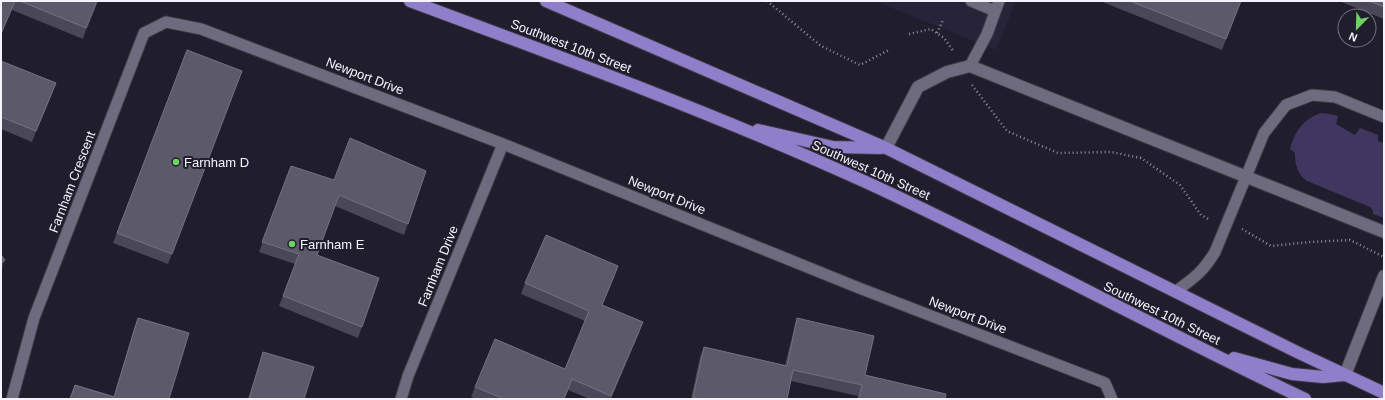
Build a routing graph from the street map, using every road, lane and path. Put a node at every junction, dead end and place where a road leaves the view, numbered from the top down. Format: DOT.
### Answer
graph roads {
  1 [pos="410,1"];
  2 [pos="546,1"];
  3 [pos="767,1"];
  4 [pos="971,1"];
  5 [pos="997,6"];
  6 [pos="943,20"];
  7 [pos="201,29"];
  8 [pos="937,33"];
  9 [pos="909,34"];
  10 [pos="889,50"];
  11 [pos="956,55"];
  12 [pos="970,66"];
  13 [pos="971,85"];
  14 [pos="1384,117"];
  15 [pos="724,121"];
  16 [pos="503,144"];
  17 [pos="886,148"];
  18 [pos="1246,176"];
  19 [pos="1210,220"];
  20 [pos="1240,228"];
  21 [pos="1384,232"];
  22 [pos="1384,257"];
  23 [pos="1384,276"];
  24 [pos="1175,292"];
  25 [pos="1208,351"];
  26 [pos="1345,375"];
  27 [pos="1384,394"];
  28 [pos="12,399"];
  29 [pos="401,399"];
  30 [pos="1112,399"];
  31 [pos="1305,399"];
  1 -- 15 [label="main road, Southwest 10th Street"];
  2 -- 17 [label="main road, Southwest 10th Street"];
  3 -- 10 [label="path"];
  4 -- 5 [label="lane"];
  5 -- 12 [label="lane"];
  6 -- 8 [label="path"];
  7 -- 16 [label="lane, Newport Drive"];
  7 -- 28 [label="lane, Farnham Crescent"];
  8 -- 9 [label="path"];
  8 -- 11 [label="path"];
  12 -- 17 [label="street"];
  12 -- 18 [label="street"];
  13 -- 19 [label="path"];
  14 -- 18 [label="lane"];
  15 -- 17 [label="main road"];
  15 -- 25 [label="main road, Southwest 10th Street"];
  16 -- 29 [label="lane, Farnham Drive"];
  16 -- 30 [label="lane, Newport Drive"];
  17 -- 24 [label="main road, Southwest 10th Street"];
  18 -- 21 [label="street"];
  18 -- 24 [label="lane"];
  20 -- 22 [label="path"];
  23 -- 26 [label="street"];
  24 -- 26 [label="main road, Southwest 10th Street"];
  25 -- 26 [label="main road"];
  25 -- 31 [label="main road, Southwest 10th Street"];
  26 -- 27 [label="main road, Southwest 10th Street"];
}
